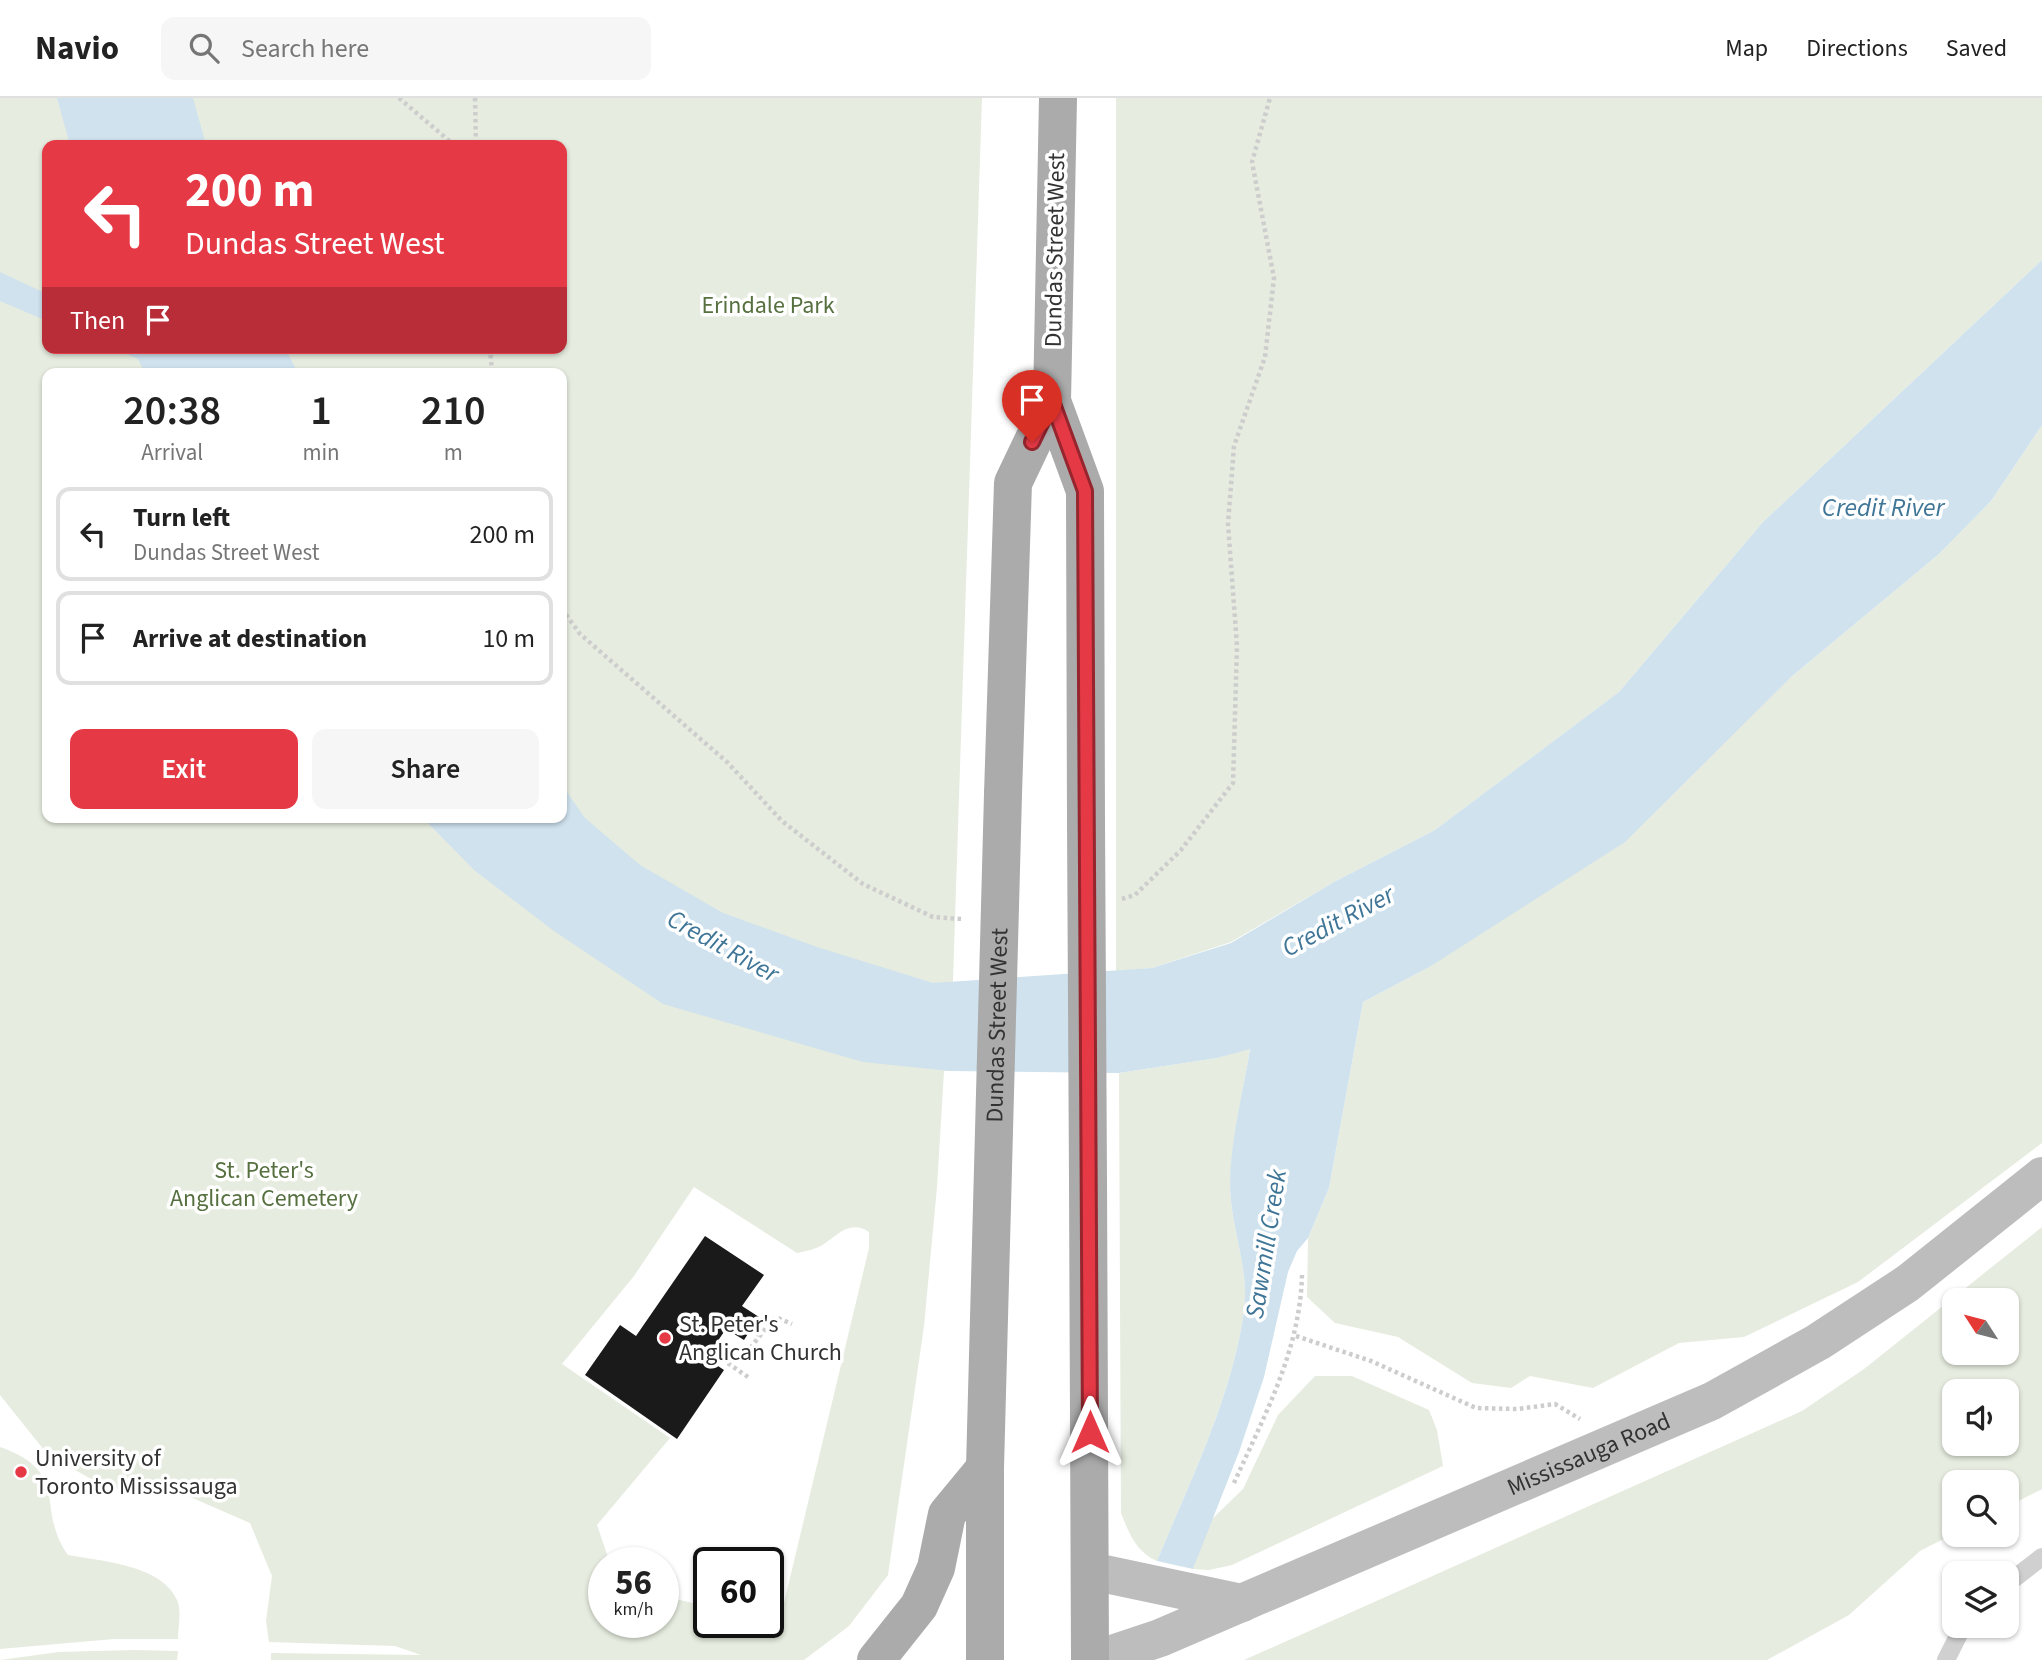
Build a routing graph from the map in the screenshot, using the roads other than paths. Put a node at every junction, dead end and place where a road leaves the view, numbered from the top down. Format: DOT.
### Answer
graph roads {
  1 [pos="1058,98"];
  2 [pos="1052,401"];
  3 [pos="2042,1176"];
  4 [pos="985,1468"];
  5 [pos="2042,1557"];
  6 [pos="1091,1571"];
  7 [pos="2019,1575"];
  8 [pos="1242,1603"];
  9 [pos="1958,1638"];
  10 [pos="876,1660"];
  11 [pos="985,1660"];
  12 [pos="1092,1660"];
  13 [pos="1946,1660"];
  1 -- 2 [label="main road, Dundas Street West"];
  2 -- 4 [label="main road, Dundas Street West, bridge"];
  2 -- 6 [label="main road, Dundas Street West, bridge"];
  3 -- 8 [label="main road, Mississauga Road"];
  4 -- 10 [label="main road"];
  4 -- 11 [label="main road, Dundas Street West"];
  5 -- 7 [label="lane"];
  6 -- 8 [label="main road"];
  6 -- 12 [label="main road, Dundas Street West"];
  8 -- 12 [label="main road, Mississauga Road"];
  9 -- 13 [label="lane"];
}
